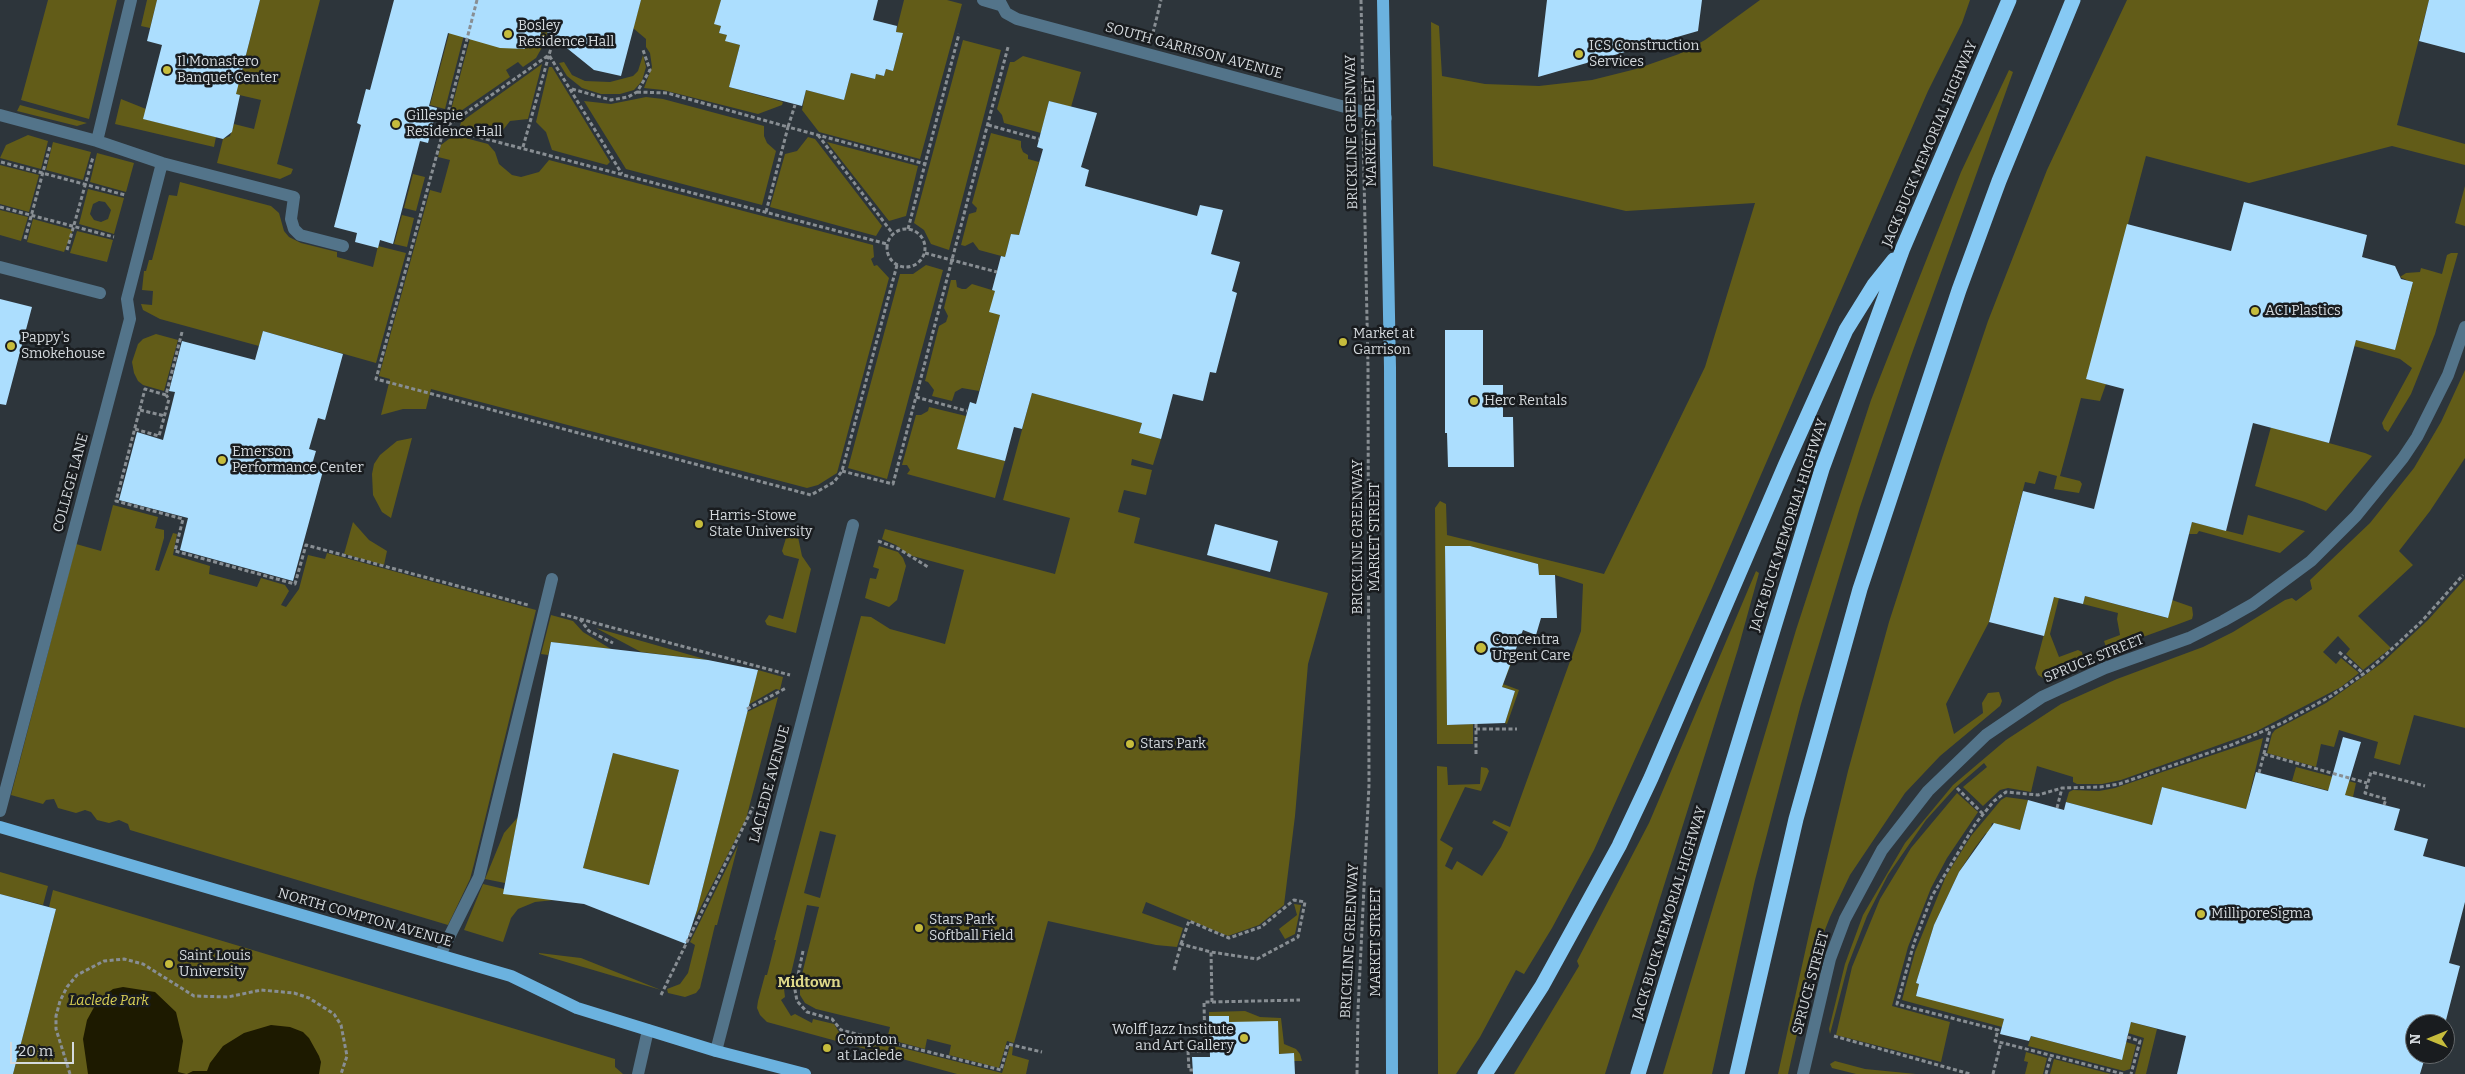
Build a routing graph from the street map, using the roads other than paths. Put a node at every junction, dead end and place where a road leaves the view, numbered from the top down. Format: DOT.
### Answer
graph roads {
  1 [pos="131,0"];
  2 [pos="983,0"];
  3 [pos="1383,0"];
  4 [pos="2009,0"];
  5 [pos="2074,0"];
  6 [pos="999,2"];
  7 [pos="0,115"];
  8 [pos="1386,118"];
  9 [pos="95,148"];
  10 [pos="162,163"];
  11 [pos="343,246"];
  12 [pos="1903,248"];
  13 [pos="0,266"];
  14 [pos="100,293"];
  15 [pos="2465,326"];
  16 [pos="853,525"];
  17 [pos="552,579"];
  18 [pos="0,811"];
  19 [pos="0,827"];
  20 [pos="440,955"];
  21 [pos="648,1030"];
  22 [pos="716,1051"];
  23 [pos="638,1074"];
  24 [pos="805,1074"];
  25 [pos="1392,1074"];
  26 [pos="1485,1074"];
  27 [pos="1638,1074"];
  28 [pos="1737,1074"];
  29 [pos="1803,1074"];
  1 -- 9 [label="street"];
  2 -- 6 [label="street"];
  3 -- 8 [label="main road, MARKET STREET"];
  4 -- 12 [label="highway, JACK BUCK MEMORIAL HIGHWAY"];
  5 -- 28 [label="highway"];
  6 -- 8 [label="street, SOUTH GARRISON AVENUE"];
  7 -- 9 [label="street"];
  8 -- 25 [label="main road, MARKET STREET"];
  9 -- 10 [label="street"];
  10 -- 11 [label="street"];
  10 -- 18 [label="street, COLLEGE LANE"];
  12 -- 26 [label="highway"];
  12 -- 27 [label="highway, JACK BUCK MEMORIAL HIGHWAY"];
  13 -- 14 [label="street"];
  15 -- 29 [label="street, SPRUCE STREET"];
  16 -- 22 [label="street, LACLEDE AVENUE"];
  17 -- 20 [label="street"];
  19 -- 20 [label="main road, NORTH COMPTON AVENUE"];
  20 -- 21 [label="main road, NORTH COMPTON AVENUE"];
  21 -- 22 [label="main road, NORTH COMPTON AVENUE"];
  21 -- 23 [label="street"];
  22 -- 24 [label="main road, NORTH COMPTON AVENUE"];
}
